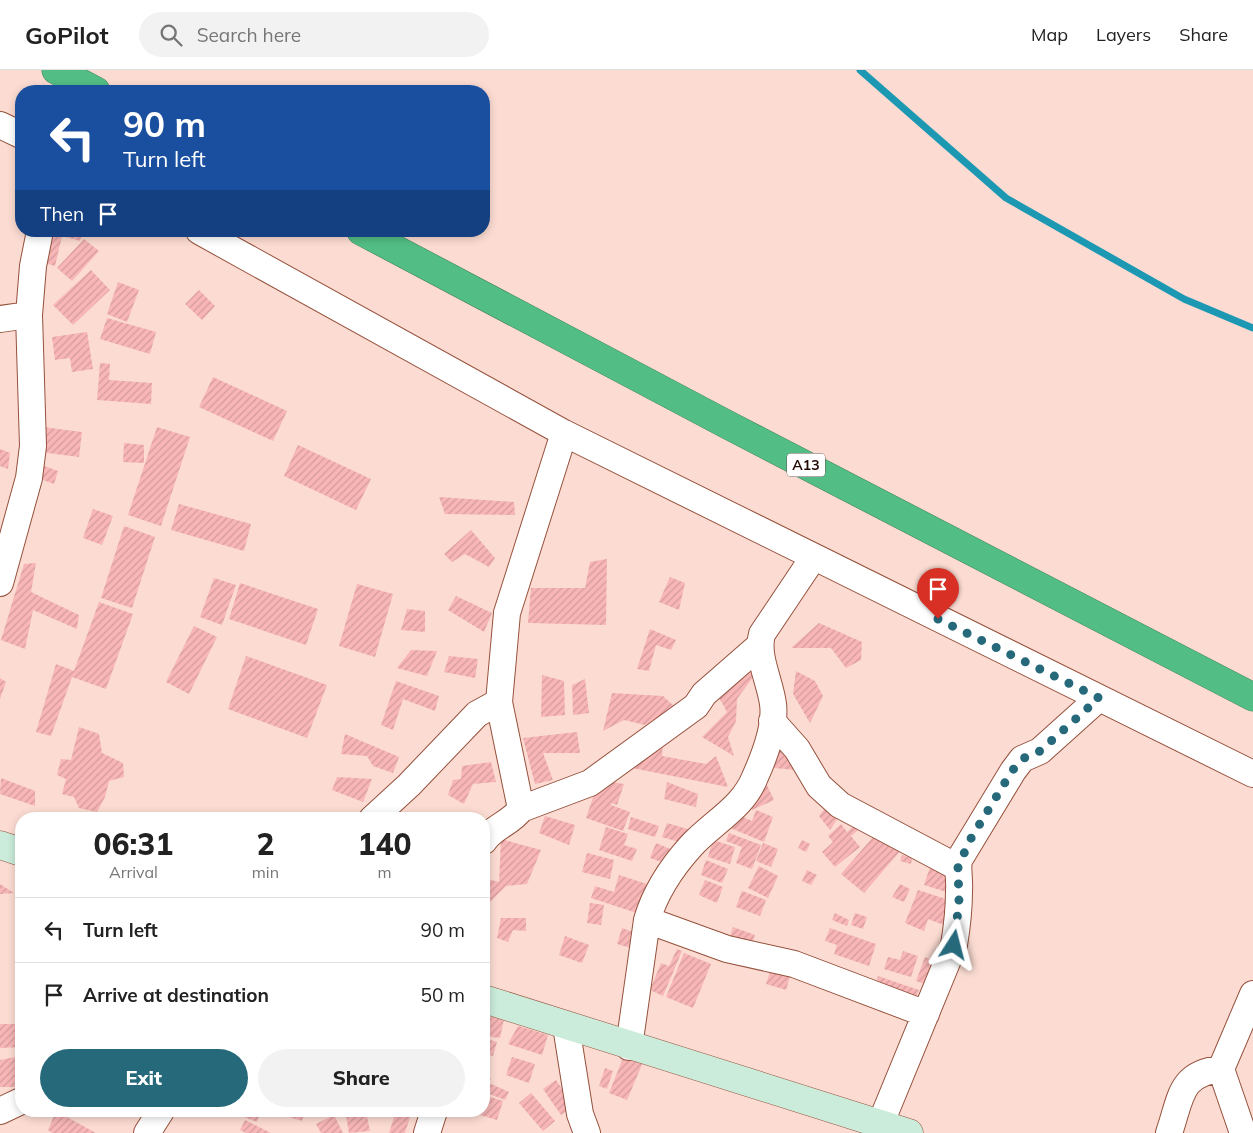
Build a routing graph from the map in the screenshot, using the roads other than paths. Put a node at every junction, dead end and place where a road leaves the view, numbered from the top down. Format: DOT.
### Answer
graph roads {
  1 [pos="56,70"];
  2 [pos="85,85"];
  3 [pos="0,125"];
  4 [pos="15,132"];
  5 [pos="39,237"];
  6 [pos="210,237"];
  7 [pos="372,237"];
  8 [pos="28,316"];
  9 [pos="0,318"];
  10 [pos="564,433"];
  11 [pos="6,538"];
  12 [pos="813,558"];
  13 [pos="0,583"];
  14 [pos="759,646"];
  15 [pos="1253,696"];
  16 [pos="1099,698"];
  17 [pos="499,702"];
  18 [pos="772,721"];
  19 [pos="1253,774"];
  20 [pos="521,809"];
  21 [pos="380,812"];
  22 [pos="490,834"];
  23 [pos="0,845"];
  24 [pos="15,850"];
  25 [pos="958,867"];
  26 [pos="647,920"];
  27 [pos="1253,994"];
  28 [pos="490,1001"];
  29 [pos="926,1014"];
  30 [pos="566,1026"];
  31 [pos="629,1047"];
  32 [pos="1221,1069"];
  33 [pos="15,1104"];
  34 [pos="0,1111"];
  35 [pos="158,1117"];
  36 [pos="432,1117"];
  37 [pos="880,1129"];
  38 [pos="148,1133"];
  39 [pos="427,1133"];
  40 [pos="587,1133"];
  41 [pos="909,1133"];
  42 [pos="1169,1133"];
  43 [pos="1243,1133"];
  1 -- 2 [label="highway"];
  3 -- 4 [label="street"];
  5 -- 8 [label="street"];
  6 -- 10 [label="street"];
  7 -- 15 [label="highway, A13"];
  8 -- 9 [label="street"];
  8 -- 11 [label="street"];
  10 -- 12 [label="street"];
  10 -- 17 [label="street"];
  11 -- 13 [label="street"];
  12 -- 14 [label="street"];
  12 -- 16 [label="street"];
  14 -- 18 [label="street"];
  14 -- 20 [label="street"];
  16 -- 19 [label="street"];
  16 -- 25 [label="street"];
  17 -- 20 [label="street"];
  17 -- 21 [label="street"];
  18 -- 25 [label="street"];
  18 -- 26 [label="street"];
  20 -- 22 [label="street"];
  23 -- 24 [label="street"];
  25 -- 29 [label="street"];
  26 -- 29 [label="street"];
  26 -- 31 [label="street"];
  27 -- 32 [label="street"];
  28 -- 30 [label="street"];
  29 -- 37 [label="street"];
  30 -- 31 [label="street"];
  30 -- 40 [label="street"];
  31 -- 37 [label="street"];
  32 -- 42 [label="street"];
  32 -- 43 [label="street"];
  33 -- 34 [label="street"];
  35 -- 38 [label="street"];
  36 -- 39 [label="street"];
  37 -- 41 [label="street"];
}
